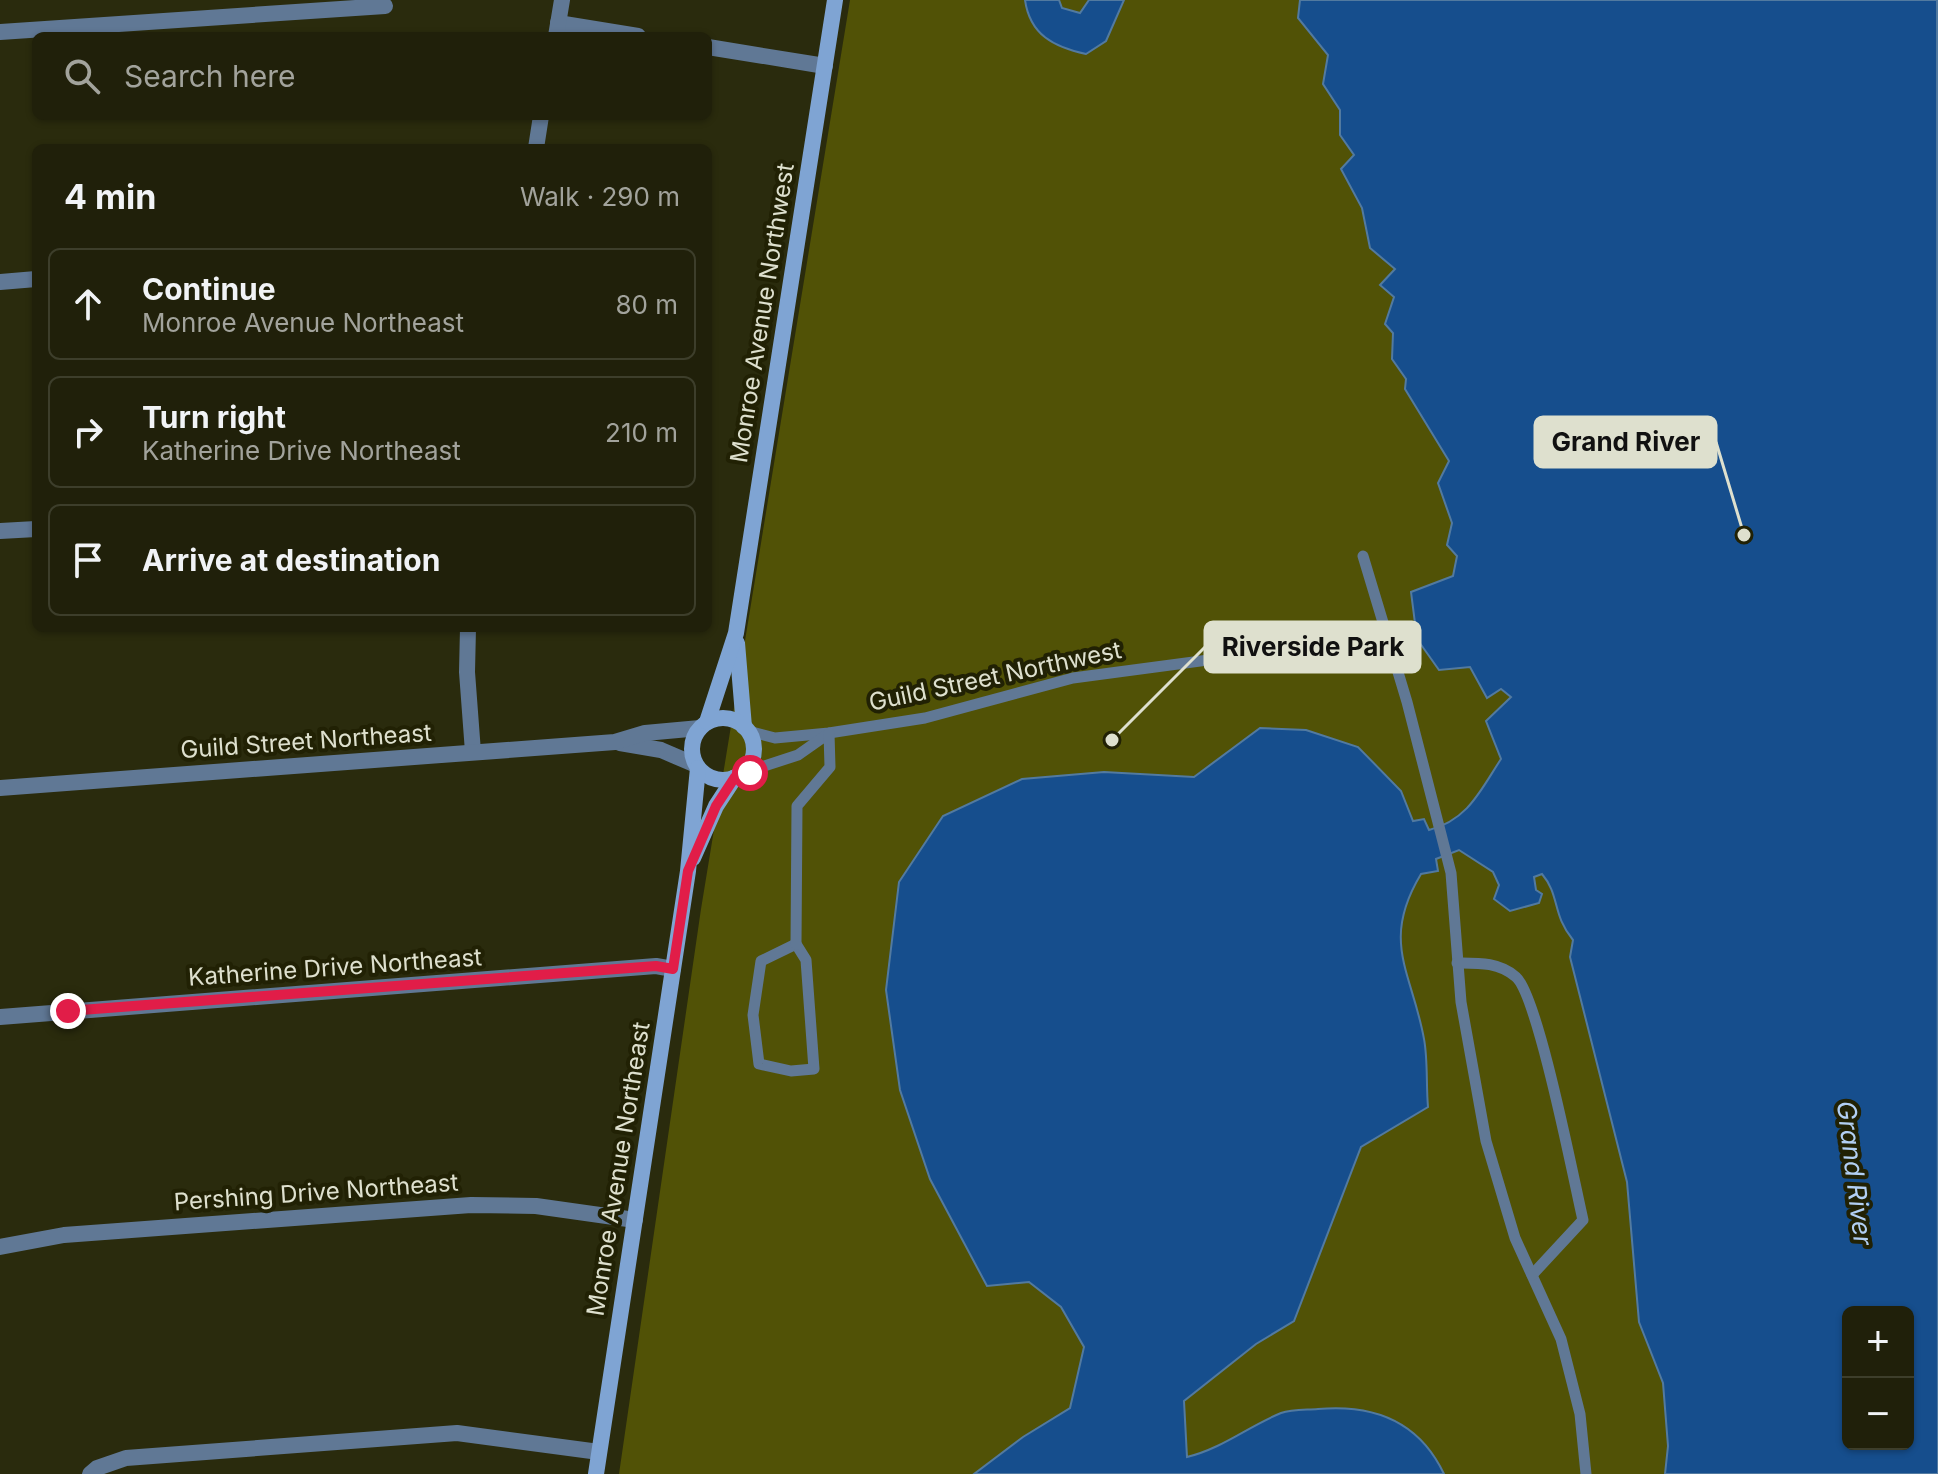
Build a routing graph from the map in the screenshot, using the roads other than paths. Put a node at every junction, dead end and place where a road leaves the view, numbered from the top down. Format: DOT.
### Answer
graph roads {
  1 [pos="562,0"];
  2 [pos="835,0"];
  3 [pos="385,6"];
  4 [pos="557,30"];
  5 [pos="0,32"];
  6 [pos="584,32"];
  7 [pos="712,48"];
  8 [pos="825,66"];
  9 [pos="540,120"];
  10 [pos="537,144"];
  11 [pos="32,279"];
  12 [pos="0,282"];
  13 [pos="32,529"];
  14 [pos="0,531"];
  15 [pos="1363,556"];
  16 [pos="468,632"];
  17 [pos="736,633"];
  18 [pos="1388,636"];
  19 [pos="703,725"];
  20 [pos="746,729"];
  21 [pos="829,733"];
  22 [pos="615,742"];
  23 [pos="473,752"];
  24 [pos="697,766"];
  25 [pos="739,775"];
  26 [pos="0,788"];
  27 [pos="688,871"];
  28 [pos="796,944"];
  29 [pos="1457,963"];
  30 [pos="673,969"];
  31 [pos="0,1017"];
  32 [pos="635,1220"];
  33 [pos="0,1247"];
  34 [pos="1532,1275"];
  35 [pos="599,1452"];
  36 [pos="90,1474"];
  37 [pos="596,1474"];
  38 [pos="1586,1474"];
  1 -- 4 [label="street"];
  2 -- 8 [label="main road, Monroe Avenue Northwest"];
  3 -- 5 [label="street"];
  4 -- 6 [label="street"];
  7 -- 8 [label="street"];
  8 -- 17 [label="main road, Monroe Avenue Northwest"];
  9 -- 10 [label="street"];
  11 -- 12 [label="street"];
  13 -- 14 [label="street"];
  15 -- 18 [label="lane"];
  16 -- 23 [label="street"];
  17 -- 19 [label="main road, Monroe Avenue Northwest"];
  17 -- 20 [label="main road, Monroe Avenue Northwest"];
  18 -- 21 [label="lane, Guild Street Northwest"];
  18 -- 29 [label="lane"];
  19 -- 20 [label="main road"];
  19 -- 22 [label="street, Guild Street Northeast"];
  19 -- 24 [label="main road"];
  20 -- 21 [label="lane, Guild Street Northwest"];
  20 -- 25 [label="main road"];
  21 -- 25 [label="lane, Guild Street Northwest"];
  21 -- 28 [label="lane"];
  22 -- 23 [label="street, Guild Street Northeast"];
  22 -- 24 [label="street, Guild Street Northeast"];
  23 -- 26 [label="street, Guild Street Northeast"];
  24 -- 25 [label="main road"];
  24 -- 27 [label="main road, Monroe Avenue Northeast"];
  25 -- 27 [label="main road, Monroe Avenue Northeast"];
  27 -- 30 [label="main road, Monroe Avenue Northeast"];
  28 -- 28 [label="lane"];
  29 -- 34 [label="lane"];
  29 -- 34 [label="lane"];
  30 -- 31 [label="street, Katherine Drive Northeast"];
  30 -- 32 [label="main road, Monroe Avenue Northeast"];
  32 -- 33 [label="street, Pershing Drive Northeast"];
  32 -- 35 [label="main road, Monroe Avenue Northeast"];
  34 -- 38 [label="lane"];
  35 -- 36 [label="street"];
  35 -- 37 [label="main road, Monroe Avenue Northeast"];
}
